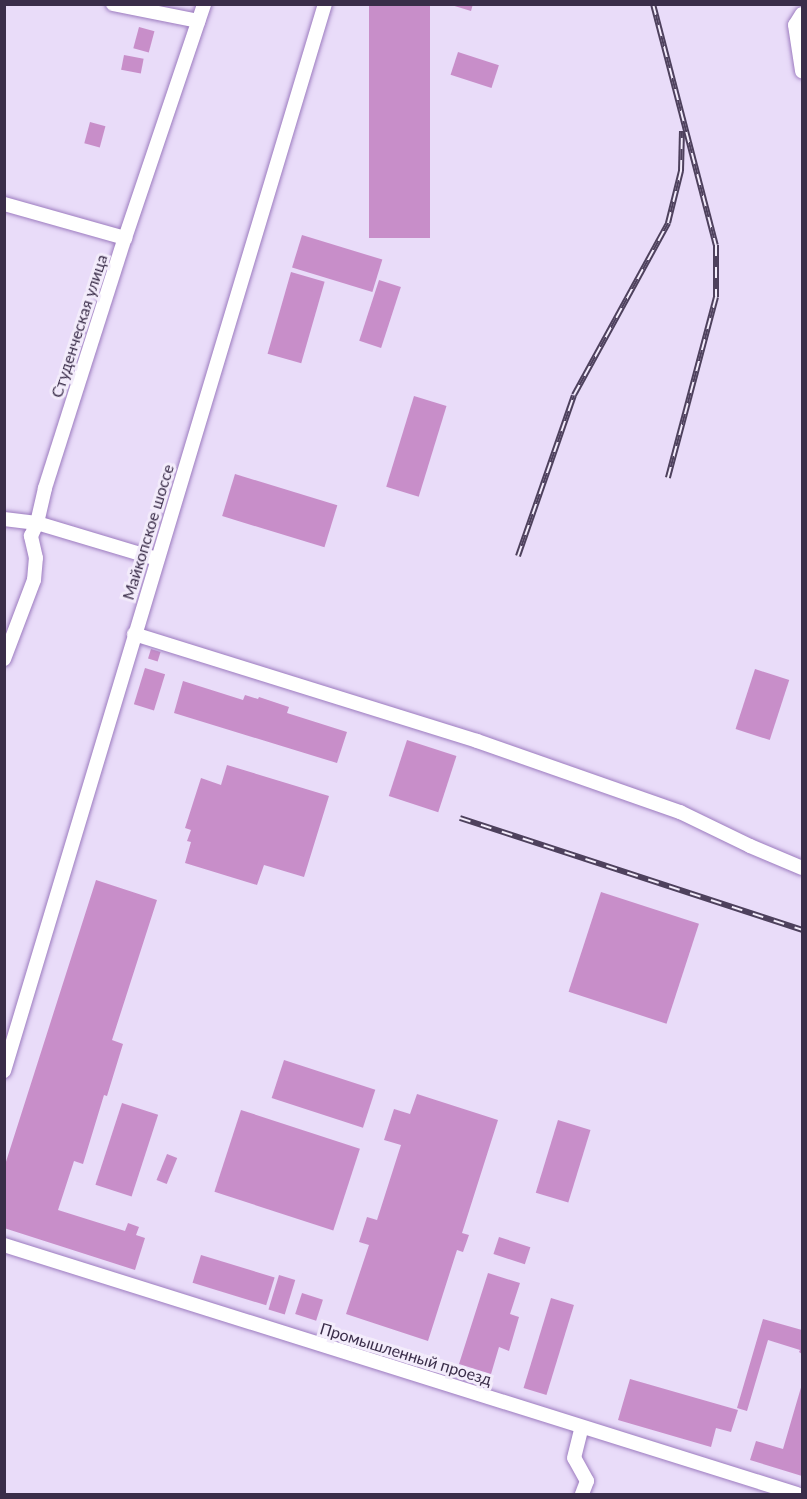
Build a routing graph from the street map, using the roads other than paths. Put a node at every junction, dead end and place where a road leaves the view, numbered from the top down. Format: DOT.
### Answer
graph roads {
  1 [pos="113,4"];
  2 [pos="204,4"];
  3 [pos="326,4"];
  4 [pos="802,14"];
  5 [pos="198,21"];
  6 [pos="802,71"];
  7 [pos="4,204"];
  8 [pos="124,238"];
  9 [pos="4,519"];
  10 [pos="38,523"];
  11 [pos="157,559"];
  12 [pos="134,634"];
  13 [pos="4,659"];
  14 [pos="802,868"];
  15 [pos="4,1071"];
  16 [pos="4,1245"];
  17 [pos="582,1427"];
  18 [pos="582,1494"];
  19 [pos="797,1494"];
  1 -- 5 [label="street"];
  2 -- 5 [label="street, Студенческая улица"];
  3 -- 11 [label="street, Майкопское шоссе"];
  4 -- 6 [label="street"];
  5 -- 8 [label="street, Студенческая улица"];
  7 -- 8 [label="street"];
  8 -- 10 [label="street, Студенческая улица"];
  9 -- 10 [label="street"];
  10 -- 11 [label="street"];
  10 -- 13 [label="street, Студенческая улица"];
  11 -- 12 [label="street, Майкопское шоссе"];
  12 -- 14 [label="street"];
  12 -- 15 [label="street, Майкопское шоссе"];
  16 -- 17 [label="street, Промышленный проезд"];
  17 -- 18 [label="street"];
  17 -- 19 [label="street, Промышленный проезд"];
}
